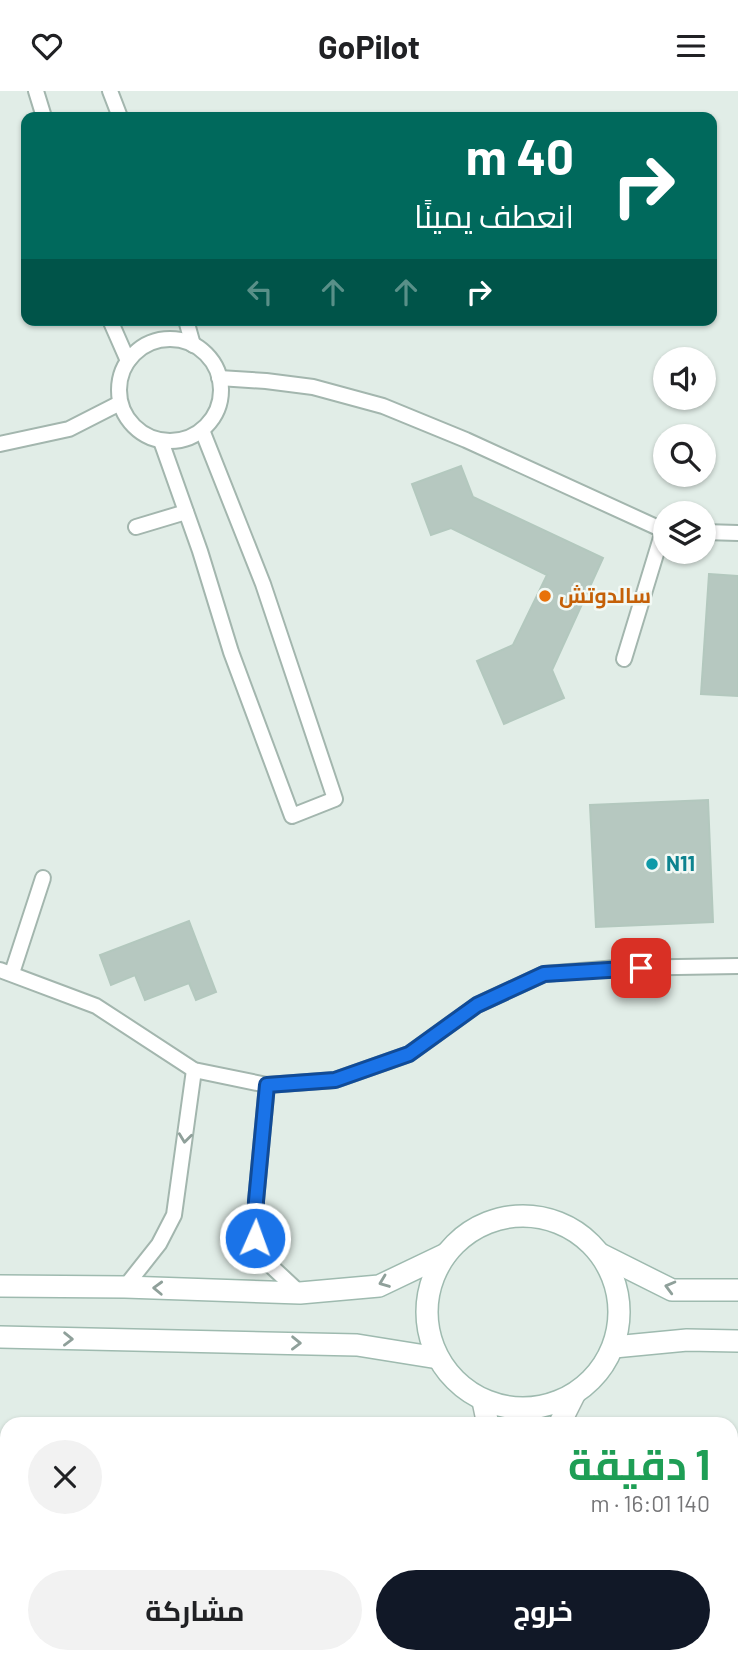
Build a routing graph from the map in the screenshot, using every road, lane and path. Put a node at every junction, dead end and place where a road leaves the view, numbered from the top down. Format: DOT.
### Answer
graph roads {
  1 [pos="36,91"];
  2 [pos="110,91"];
  3 [pos="42,112"];
  4 [pos="118,112"];
  5 [pos="113,326"];
  6 [pos="188,326"];
  7 [pos="193,345"];
  8 [pos="128,361"];
  9 [pos="219,378"];
  10 [pos="120,403"];
  11 [pos="202,431"];
  12 [pos="161,441"];
  13 [pos="0,443"];
  14 [pos="186,512"];
  15 [pos="653,526"];
  16 [pos="136,527"];
  17 [pos="716,532"];
  18 [pos="738,533"];
  19 [pos="654,564"];
  20 [pos="624,659"];
  21 [pos="43,878"];
  22 [pos="738,966"];
  23 [pos="6,971"];
  24 [pos="194,1070"];
  25 [pos="267,1085"];
  26 [pos="446,1254"];
  27 [pos="602,1255"];
  28 [pos="0,1286"];
  29 [pos="125,1287"];
  30 [pos="738,1290"];
  31 [pos="300,1293"];
  32 [pos="0,1338"];
  33 [pos="738,1341"];
  34 [pos="614,1347"];
  35 [pos="438,1358"];
  36 [pos="574,1395"];
  37 [pos="483,1401"];
  38 [pos="486,1417"];
  39 [pos="563,1417"];
  1 -- 3 [label="lane"];
  2 -- 4 [label="lane"];
  5 -- 8 [label="lane"];
  6 -- 7 [label="lane"];
  7 -- 8 [label="lane"];
  7 -- 9 [label="lane"];
  8 -- 10 [label="lane"];
  9 -- 11 [label="lane"];
  9 -- 15 [label="lane"];
  10 -- 12 [label="lane"];
  10 -- 13 [label="lane"];
  11 -- 12 [label="lane"];
  11 -- 14 [label="lane"];
  12 -- 14 [label="lane"];
  14 -- 16 [label="lane"];
  17 -- 18 [label="lane"];
  19 -- 20 [label="lane"];
  21 -- 23 [label="lane"];
  22 -- 25 [label="lane"];
  23 -- 24 [label="lane"];
  24 -- 25 [label="lane"];
  24 -- 29 [label="lane, one-way"];
  25 -- 31 [label="lane"];
  26 -- 27 [label="street"];
  26 -- 31 [label="street, one-way"];
  26 -- 35 [label="street"];
  30 -- 27 [label="street, one-way"];
  27 -- 34 [label="street"];
  28 -- 29 [label="street"];
  31 -- 29 [label="street, one-way"];
  32 -- 35 [label="street, one-way"];
  33 -- 34 [label="street"];
  34 -- 36 [label="street"];
  35 -- 37 [label="street"];
  36 -- 37 [label="street"];
  36 -- 39 [label="street"];
  37 -- 38 [label="street"];
}
